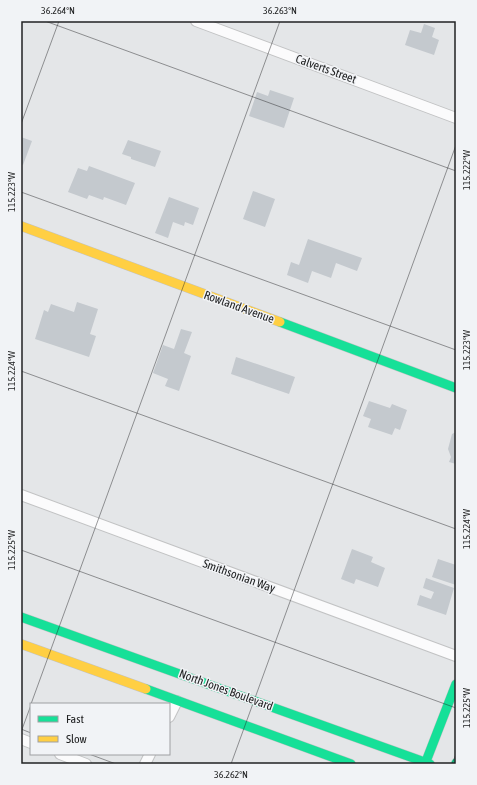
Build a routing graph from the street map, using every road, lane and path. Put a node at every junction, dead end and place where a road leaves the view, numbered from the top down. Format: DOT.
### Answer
graph roads {
  1 [pos="196,21"];
  2 [pos="456,118"];
  3 [pos="21,226"];
  4 [pos="456,388"];
  5 [pos="21,495"];
  6 [pos="21,617"];
  7 [pos="21,644"];
  8 [pos="456,656"];
  9 [pos="456,684"];
  10 [pos="177,701"];
  11 [pos="170,715"];
  12 [pos="63,755"];
  13 [pos="427,763"];
  14 [pos="86,764"];
  15 [pos="351,764"];
  1 -- 2 [label="street, Calverts Street"];
  3 -- 4 [label="main road, Rowland Avenue"];
  5 -- 8 [label="street, Smithsonian Way"];
  6 -- 13 [label="main road, North Jones Boulevard"];
  7 -- 10 [label="main road"];
  9 -- 13 [label="main road"];
  10 -- 11 [label="street"];
  10 -- 15 [label="main road"];
  12 -- 14 [label="street"];
}
